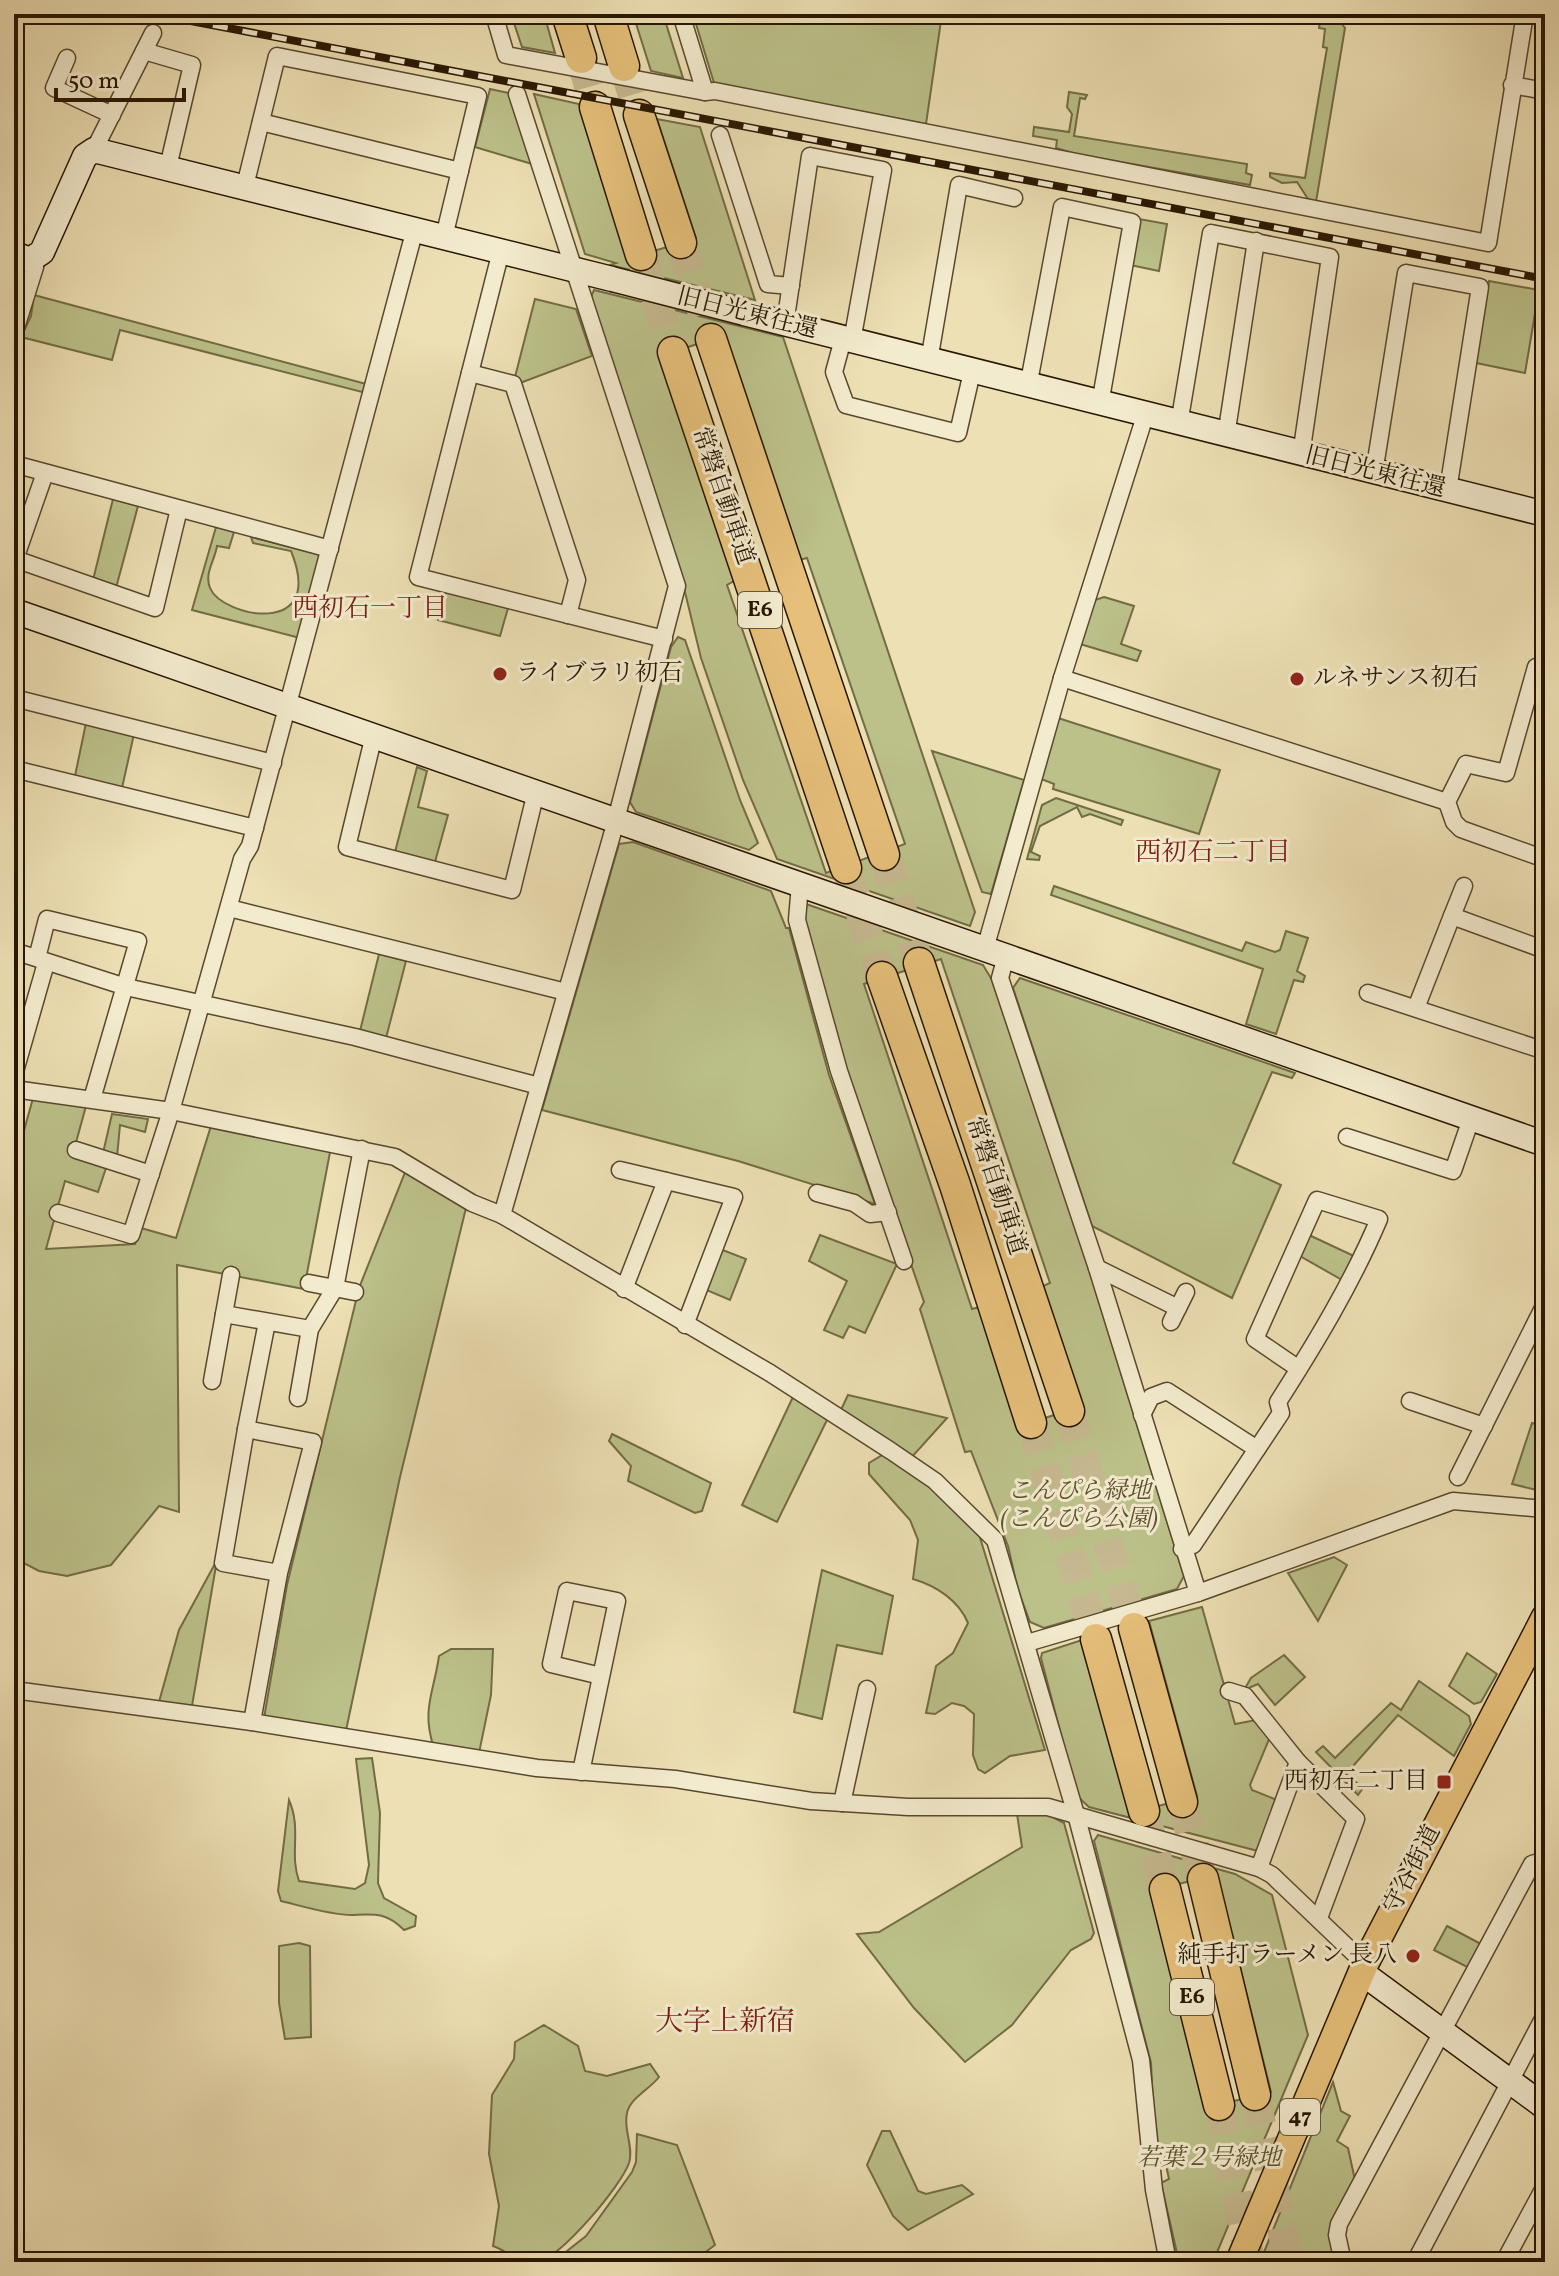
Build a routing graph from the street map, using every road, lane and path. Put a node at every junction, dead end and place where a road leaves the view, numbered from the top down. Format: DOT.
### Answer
graph roads {
  1 [pos="494,14"];
  2 [pos="567,14"];
  3 [pos="608,14"];
  4 [pos="681,14"];
  5 [pos="1525,14"];
  6 [pos="153,33"];
  7 [pos="144,51"];
  8 [pos="67,58"];
  9 [pos="581,58"];
  10 [pos="624,66"];
  11 [pos="1512,85"];
  12 [pos="1545,91"];
  13 [pos="705,92"];
  14 [pos="517,94"];
  15 [pos="595,107"];
  16 [pos="112,115"];
  17 [pos="639,115"];
  18 [pos="261,122"];
  19 [pos="720,135"];
  20 [pos="94,150"];
  21 [pos="168,167"];
  22 [pos="460,171"];
  23 [pos="245,186"];
  24 [pos="1014,198"];
  25 [pos="415,229"];
  26 [pos="444,237"];
  27 [pos="1256,241"];
  28 [pos="681,243"];
  29 [pos="501,251"];
  30 [pos="641,255"];
  31 [pos="24,256"];
  32 [pos="574,270"];
  33 [pos="791,286"];
  34 [pos="785,324"];
  35 [pos="16,326"];
  36 [pos="711,339"];
  37 [pos="848,340"];
  38 [pos="673,352"];
  39 [pos="929,361"];
  40 [pos="972,372"];
  41 [pos="470,373"];
  42 [pos="1028,387"];
  43 [pos="1100,404"];
  44 [pos="1145,416"];
  45 [pos="1179,424"];
  46 [pos="1226,436"];
  47 [pos="1301,455"];
  48 [pos="14,464"];
  49 [pos="45,473"];
  50 [pos="1374,473"];
  51 [pos="1448,490"];
  52 [pos="179,509"];
  53 [pos="1545,514"];
  54 [pos="330,549"];
  55 [pos="14,611"];
  56 [pos="568,615"];
  57 [pos="664,639"];
  58 [pos="1545,670"];
  59 [pos="1062,678"];
  60 [pos="14,698"];
  61 [pos="288,705"];
  62 [pos="374,735"];
  63 [pos="273,763"];
  64 [pos="14,769"];
  65 [pos="536,792"];
  66 [pos="1447,802"];
  67 [pos="615,820"];
  68 [pos="255,828"];
  69 [pos="884,855"];
  70 [pos="1545,859"];
  71 [pos="846,868"];
  72 [pos="800,884"];
  73 [pos="1464,886"];
  74 [pos="229,908"];
  75 [pos="1452,916"];
  76 [pos="1545,950"];
  77 [pos="14,951"];
  78 [pos="995,953"];
  79 [pos="42,961"];
  80 [pos="919,963"];
  81 [pos="882,977"];
  82 [pos="126,987"];
  83 [pos="566,992"];
  84 [pos="1368,993"];
  85 [pos="201,1002"];
  86 [pos="1416,1008"];
  87 [pos="1545,1051"];
  88 [pos="14,1075"];
  89 [pos="539,1086"];
  90 [pos="14,1089"];
  91 [pos="92,1099"];
  92 [pos="171,1111"];
  93 [pos="1471,1119"];
  94 [pos="1347,1137"];
  95 [pos="1545,1144"];
  96 [pos="362,1149"];
  97 [pos="76,1150"];
  98 [pos="620,1170"];
  99 [pos="151,1174"];
  100 [pos="666,1181"];
  101 [pos="817,1193"];
  102 [pos="888,1212"];
  103 [pos="58,1213"];
  104 [pos="502,1215"];
  105 [pos="904,1261"];
  106 [pos="1097,1268"];
  107 [pos="231,1275"];
  108 [pos="309,1283"];
  109 [pos="335,1288"];
  110 [pos="624,1289"];
  111 [pos="355,1292"];
  112 [pos="1186,1292"];
  113 [pos="1545,1304"];
  114 [pos="224,1314"];
  115 [pos="267,1322"];
  116 [pos="685,1325"];
  117 [pos="310,1329"];
  118 [pos="1299,1369"];
  119 [pos="212,1381"];
  120 [pos="298,1398"];
  121 [pos="1410,1401"];
  122 [pos="1069,1411"];
  123 [pos="1142,1415"];
  124 [pos="1031,1423"];
  125 [pos="1484,1426"];
  126 [pos="246,1429"];
  127 [pos="1257,1449"];
  128 [pos="1458,1477"];
  129 [pos="1545,1509"];
  130 [pos="1182,1549"];
  131 [pos="279,1573"];
  132 [pos="1198,1593"];
  133 [pos="1545,1617"];
  134 [pos="1134,1628"];
  135 [pos="1096,1639"];
  136 [pos="1027,1643"];
  137 [pos="601,1676"];
  138 [pos="867,1689"];
  139 [pos="14,1690"];
  140 [pos="1229,1691"];
  141 [pos="252,1722"];
  142 [pos="1298,1762"];
  143 [pos="581,1772"];
  144 [pos="1182,1802"];
  145 [pos="842,1803"];
  146 [pos="1144,1811"];
  147 [pos="1077,1818"];
  148 [pos="1545,1860"];
  149 [pos="1259,1868"];
  150 [pos="1203,1879"];
  151 [pos="1165,1889"];
  152 [pos="1319,1918"];
  153 [pos="1363,1968"];
  154 [pos="1545,2015"];
  155 [pos="1444,2032"];
  156 [pos="1511,2081"];
  157 [pos="1255,2095"];
  158 [pos="1219,2105"];
  159 [pos="1545,2107"];
  160 [pos="1545,2186"];
  161 [pos="1168,2262"];
  162 [pos="1239,2262"];
  163 [pos="1343,2262"];
  164 [pos="1415,2262"];
  165 [pos="1504,2262"];
  1 -- 13 [label="street"];
  2 -- 9 [label="highway"];
  3 -- 10 [label="highway"];
  4 -- 13 [label="street"];
  5 -- 11 [label="street"];
  6 -- 7 [label="street"];
  7 -- 16 [label="street"];
  7 -- 21 [label="street"];
  8 -- 16 [label="street"];
  11 -- 12 [label="street"];
  11 -- 13 [label="street"];
  14 -- 32 [label="street"];
  15 -- 30 [label="highway"];
  16 -- 20 [label="street"];
  17 -- 28 [label="highway"];
  18 -- 22 [label="street"];
  18 -- 22 [label="street"];
  18 -- 23 [label="street"];
  19 -- 33 [label="street"];
  20 -- 21 [label="street, 旧日光東往還"];
  20 -- 31 [label="street"];
  21 -- 23 [label="street, 旧日光東往還"];
  22 -- 26 [label="street"];
  23 -- 25 [label="street, 旧日光東往還"];
  24 -- 39 [label="street"];
  25 -- 26 [label="street, 旧日光東往還"];
  25 -- 54 [label="street"];
  26 -- 29 [label="street, 旧日光東往還"];
  27 -- 45 [label="street"];
  27 -- 46 [label="street"];
  27 -- 47 [label="street"];
  29 -- 32 [label="street, 旧日光東往還"];
  29 -- 41 [label="street"];
  31 -- 35 [label="street"];
  32 -- 34 [label="street, 旧日光東往還, bridge"];
  32 -- 57 [label="street"];
  33 -- 34 [label="street"];
  33 -- 37 [label="street"];
  34 -- 37 [label="street, 旧日光東往還"];
  36 -- 69 [label="highway, 常磐自動車道 / E6"];
  37 -- 39 [label="street, 旧日光東往還"];
  37 -- 40 [label="street"];
  38 -- 71 [label="highway, 常磐自動車道 / E6"];
  39 -- 40 [label="street, 旧日光東往還"];
  40 -- 42 [label="street, 旧日光東往還"];
  41 -- 56 [label="street"];
  41 -- 56 [label="street"];
  42 -- 43 [label="street, 旧日光東往還"];
  42 -- 43 [label="street"];
  43 -- 44 [label="street, 旧日光東往還"];
  44 -- 45 [label="street, 旧日光東往還"];
  44 -- 59 [label="street"];
  45 -- 46 [label="street, 旧日光東往還"];
  46 -- 47 [label="street, 旧日光東往還"];
  47 -- 50 [label="street, 旧日光東往還"];
  48 -- 49 [label="street"];
  49 -- 52 [label="street"];
  49 -- 52 [label="street"];
  50 -- 51 [label="street, 旧日光東往還"];
  50 -- 51 [label="street"];
  51 -- 53 [label="street, 旧日光東往還"];
  52 -- 54 [label="street"];
  54 -- 61 [label="street"];
  55 -- 61 [label="street"];
  56 -- 57 [label="street"];
  57 -- 67 [label="street"];
  58 -- 66 [label="street"];
  59 -- 66 [label="street"];
  59 -- 78 [label="street"];
  60 -- 63 [label="street"];
  61 -- 62 [label="street"];
  61 -- 63 [label="street"];
  62 -- 65 [label="street"];
  62 -- 65 [label="street"];
  63 -- 68 [label="street"];
  64 -- 68 [label="street"];
  65 -- 67 [label="street"];
  66 -- 70 [label="street"];
  67 -- 72 [label="street"];
  67 -- 83 [label="street"];
  68 -- 74 [label="street"];
  72 -- 78 [label="street"];
  72 -- 102 [label="street"];
  73 -- 75 [label="street"];
  74 -- 83 [label="street"];
  74 -- 85 [label="street"];
  75 -- 76 [label="street"];
  75 -- 86 [label="street"];
  77 -- 79 [label="street"];
  78 -- 93 [label="street"];
  78 -- 106 [label="street"];
  79 -- 82 [label="street"];
  79 -- 82 [label="street"];
  79 -- 88 [label="street"];
  80 -- 122 [label="highway, 常磐自動車道"];
  81 -- 124 [label="highway, 常磐自動車道"];
  82 -- 85 [label="street"];
  82 -- 91 [label="street"];
  83 -- 89 [label="street"];
  84 -- 86 [label="street"];
  85 -- 89 [label="street"];
  85 -- 92 [label="street"];
  86 -- 87 [label="street"];
  89 -- 104 [label="street"];
  90 -- 91 [label="street"];
  91 -- 92 [label="street"];
  92 -- 96 [label="street"];
  92 -- 99 [label="street"];
  93 -- 94 [label="street"];
  93 -- 95 [label="street"];
  96 -- 104 [label="street"];
  96 -- 109 [label="street"];
  97 -- 99 [label="street"];
  98 -- 100 [label="street"];
  99 -- 103 [label="street"];
  100 -- 110 [label="street"];
  100 -- 116 [label="street"];
  101 -- 102 [label="street"];
  102 -- 105 [label="street"];
  104 -- 110 [label="street"];
  106 -- 112 [label="street"];
  106 -- 123 [label="street"];
  107 -- 114 [label="street"];
  108 -- 109 [label="street"];
  109 -- 111 [label="street"];
  109 -- 117 [label="street"];
  110 -- 116 [label="street"];
  113 -- 125 [label="street"];
  114 -- 115 [label="street"];
  114 -- 119 [label="street"];
  115 -- 117 [label="street"];
  115 -- 126 [label="street"];
  116 -- 136 [label="street"];
  117 -- 120 [label="street"];
  118 -- 118 [label="street"];
  118 -- 127 [label="street"];
  121 -- 125 [label="street"];
  123 -- 127 [label="street"];
  123 -- 130 [label="street"];
  125 -- 128 [label="street"];
  126 -- 131 [label="street"];
  126 -- 131 [label="street"];
  127 -- 130 [label="street"];
  129 -- 132 [label="street"];
  130 -- 132 [label="street"];
  131 -- 141 [label="street"];
  132 -- 136 [label="street"];
  133 -- 153 [label="main road, 守谷街道 / 47"];
  134 -- 144 [label="highway"];
  135 -- 146 [label="highway"];
  136 -- 147 [label="street"];
  137 -- 137 [label="street"];
  137 -- 143 [label="street"];
  138 -- 145 [label="street"];
  139 -- 141 [label="street"];
  140 -- 142 [label="street"];
  141 -- 143 [label="street"];
  142 -- 149 [label="street"];
  142 -- 152 [label="street"];
  143 -- 145 [label="street"];
  145 -- 147 [label="street"];
  147 -- 149 [label="street"];
  147 -- 161 [label="street"];
  148 -- 155 [label="street"];
  149 -- 152 [label="street"];
  150 -- 157 [label="highway, E6"];
  151 -- 158 [label="highway, E6"];
  152 -- 153 [label="street"];
  153 -- 155 [label="street"];
  153 -- 162 [label="main road, 守谷街道 / 47"];
  154 -- 156 [label="street"];
  155 -- 156 [label="street"];
  155 -- 163 [label="street"];
  156 -- 159 [label="street"];
  156 -- 164 [label="street"];
  160 -- 165 [label="street"];
}
